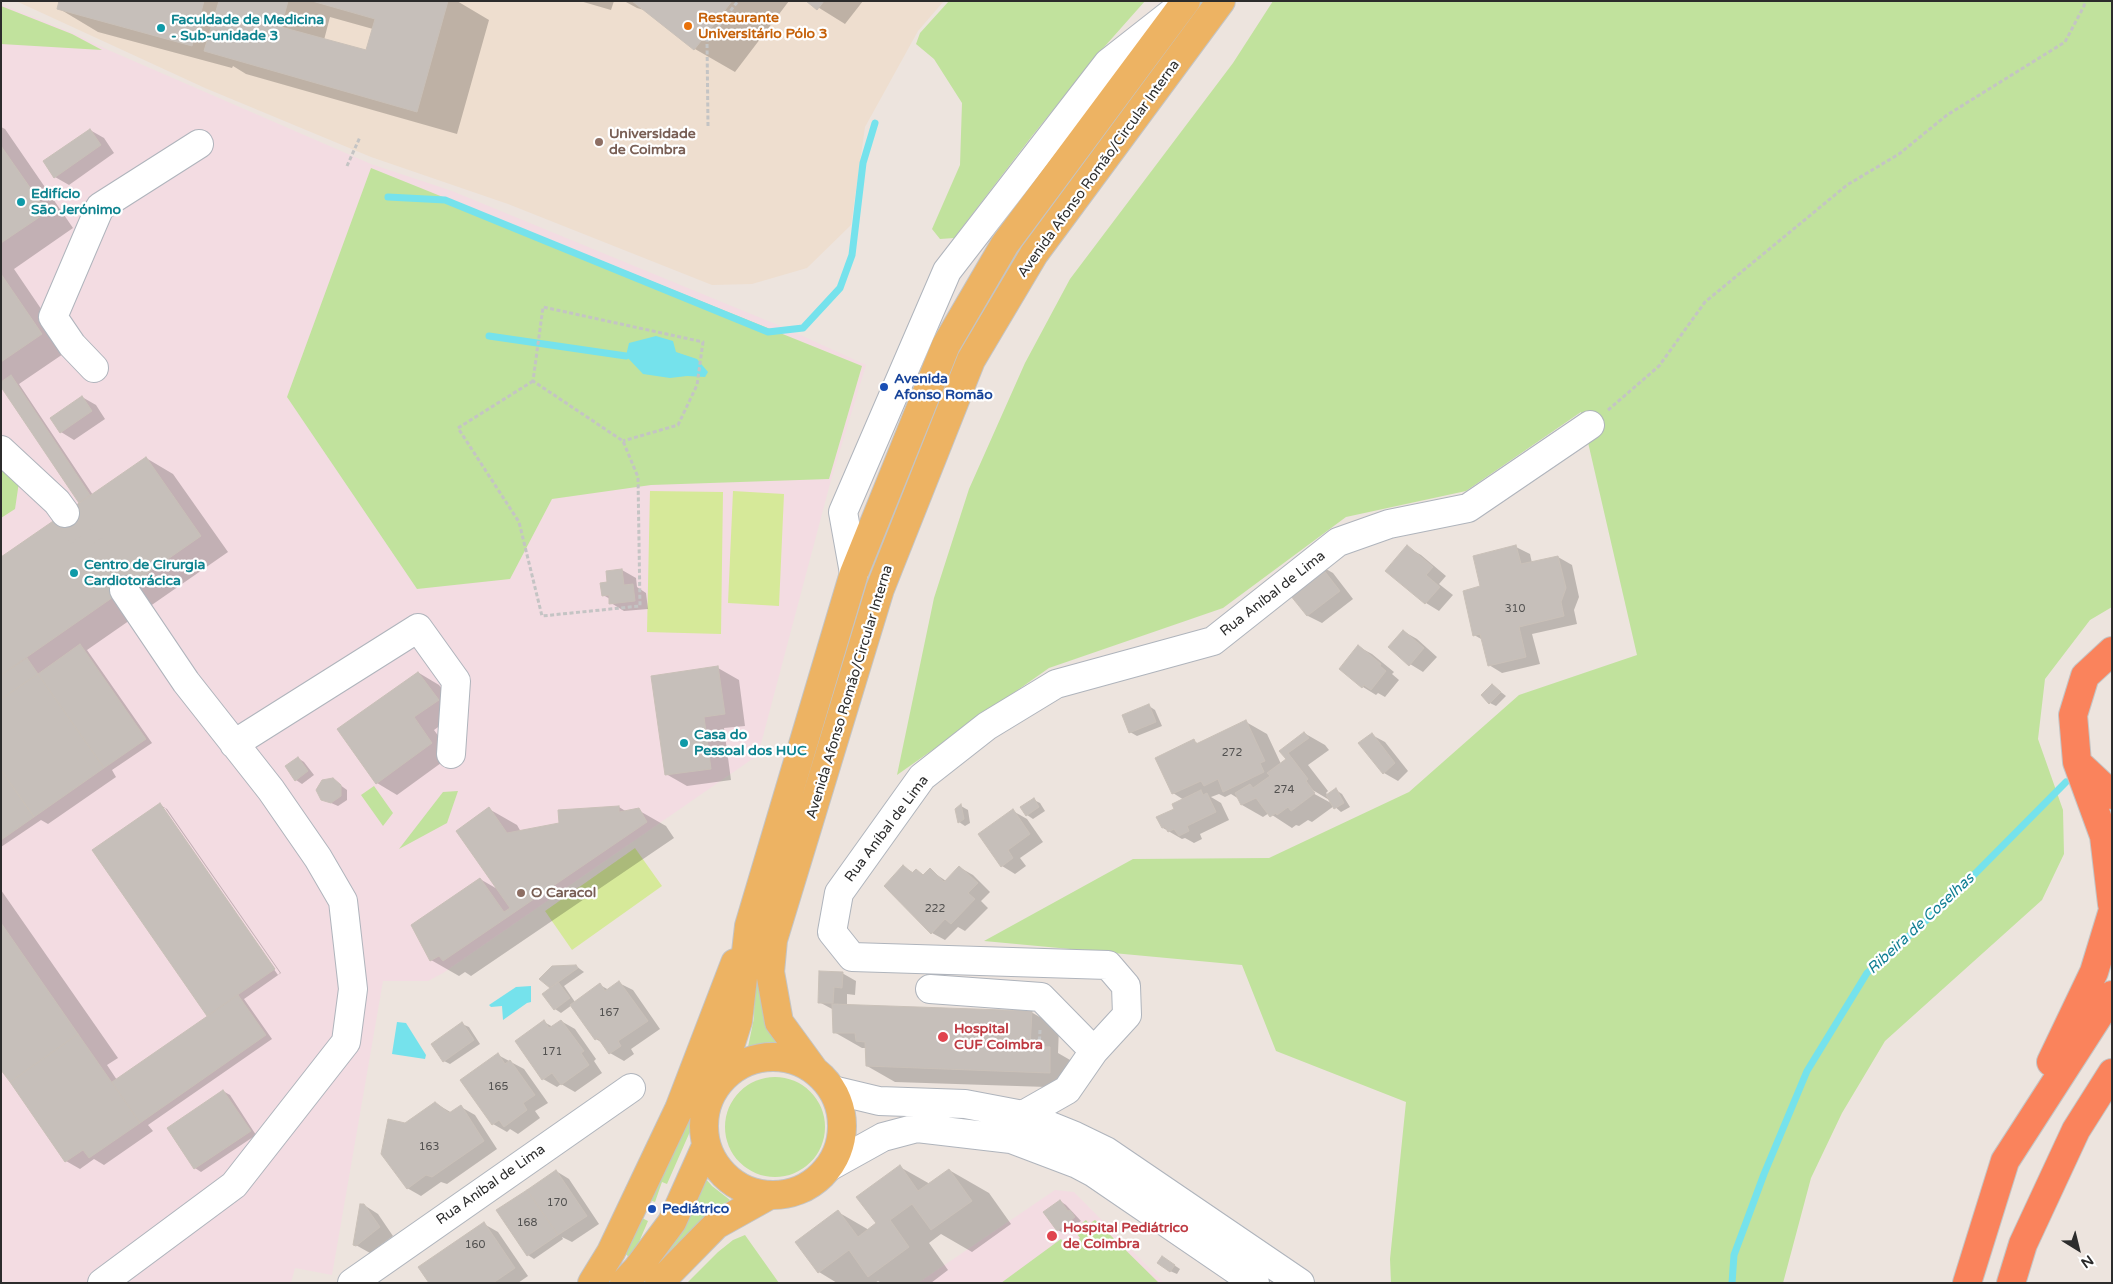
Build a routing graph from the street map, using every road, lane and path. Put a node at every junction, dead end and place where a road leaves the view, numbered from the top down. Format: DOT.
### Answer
graph roads {
  1 [pos="738,1"];
  2 [pos="1221,1"];
  3 [pos="2085,1"];
  4 [pos="1185,2"];
  5 [pos="708,126"];
  6 [pos="360,137"];
  7 [pos="199,144"];
  8 [pos="347,166"];
  9 [pos="94,368"];
  10 [pos="533,382"];
  11 [pos="1590,425"];
  12 [pos="623,441"];
  13 [pos="1,450"];
  14 [pos="65,512"];
  15 [pos="854,573"];
  16 [pos="124,590"];
  17 [pos="2112,651"];
  18 [pos="234,744"];
  19 [pos="451,754"];
  20 [pos="2077,762"];
  21 [pos="2112,795"];
  22 [pos="2112,904"];
  23 [pos="2112,913"];
  24 [pos="749,926"];
  25 [pos="930,989"];
  26 [pos="2112,995"];
  27 [pos="1094,1051"];
  28 [pos="814,1070"];
  29 [pos="2112,1073"];
  30 [pos="718,1084"];
  31 [pos="631,1088"];
  32 [pos="833,1090"];
  33 [pos="1067,1090"];
  34 [pos="1022,1115"];
  35 [pos="1075,1136"];
  36 [pos="706,1146"];
  37 [pos="2005,1161"];
  38 [pos="829,1168"];
  39 [pos="768,1196"];
  40 [pos="102,1283"];
  41 [pos="352,1283"];
  42 [pos="592,1283"];
  43 [pos="624,1283"];
  44 [pos="659,1283"];
  45 [pos="1255,1283"];
  46 [pos="1300,1283"];
  47 [pos="1967,1283"];
  48 [pos="2011,1283"];
  1 -- 5 [label="path"];
  2 -- 28 [label="main road, Avenida Afonso Romão/Circular Interna"];
  3 -- 11 [label="path"];
  4 -- 15 [label="main road, Avenida Afonso Romão/Circular Interna"];
  4 -- 15 [label="street, Avenida Afonso Romão/Circular Interna"];
  6 -- 8 [label="path"];
  7 -- 9 [label="street"];
  10 -- 12 [label="path"];
  10 -- 12 [label="path"];
  10 -- 12 [label="path"];
  11 -- 27 [label="street, Rua Aníbal de Lima"];
  13 -- 14 [label="street"];
  15 -- 24 [label="main road, Avenida Afonso Romão/Circular Interna"];
  16 -- 18 [label="street"];
  17 -- 20 [label="highway"];
  18 -- 19 [label="street"];
  18 -- 40 [label="street"];
  20 -- 21 [label="highway"];
  20 -- 22 [label="highway"];
  23 -- 37 [label="highway"];
  24 -- 30 [label="main road, Avenida Afonso Romão/Circular Interna"];
  24 -- 42 [label="main road"];
  25 -- 27 [label="street"];
  26 -- 37 [label="highway"];
  27 -- 33 [label="street, Rua Aníbal de Lima"];
  28 -- 30 [label="main road"];
  28 -- 32 [label="main road"];
  29 -- 48 [label="highway"];
  30 -- 36 [label="main road"];
  31 -- 41 [label="street, Rua Aníbal de Lima"];
  32 -- 34 [label="street"];
  32 -- 38 [label="main road"];
  33 -- 34 [label="street"];
  33 -- 35 [label="street"];
  34 -- 35 [label="street"];
  35 -- 46 [label="street"];
  36 -- 39 [label="main road"];
  36 -- 43 [label="main road"];
  37 -- 47 [label="highway"];
  38 -- 39 [label="main road"];
  38 -- 45 [label="street"];
  39 -- 44 [label="main road"];
}
